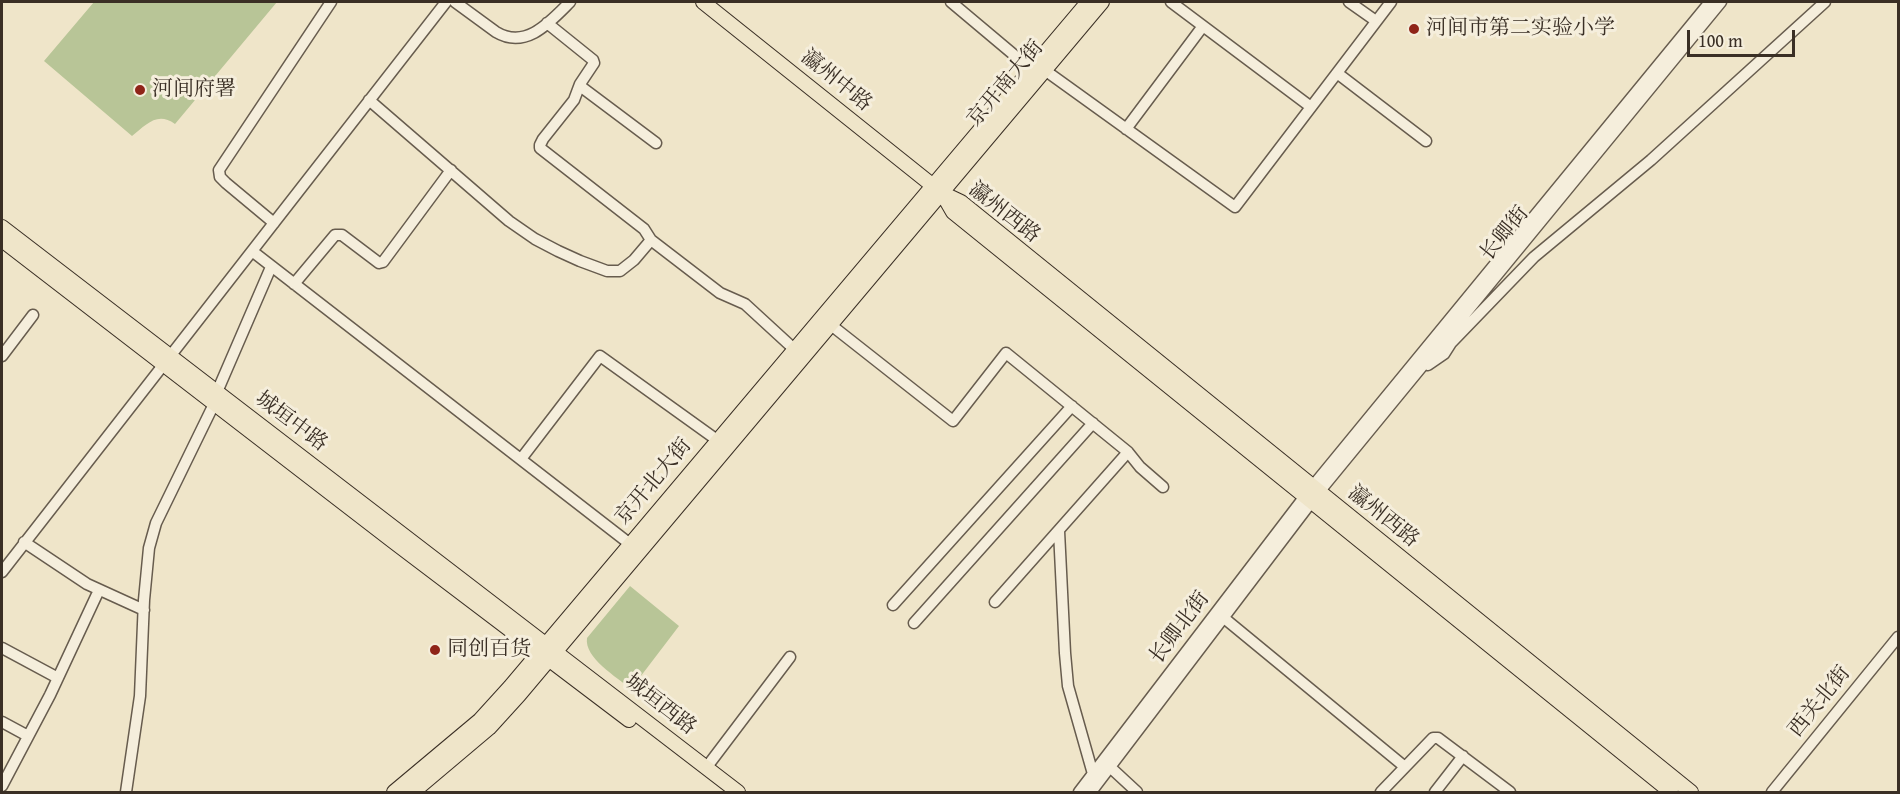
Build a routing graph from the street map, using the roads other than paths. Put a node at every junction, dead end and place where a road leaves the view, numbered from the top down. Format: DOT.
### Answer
graph roads {
  1 [pos="331,2"];
  2 [pos="454,2"];
  3 [pos="570,2"];
  4 [pos="704,2"];
  5 [pos="951,2"];
  6 [pos="1088,2"];
  7 [pos="1102,2"];
  8 [pos="1171,2"];
  9 [pos="1349,2"];
  10 [pos="1391,2"];
  11 [pos="1710,2"];
  12 [pos="1721,2"];
  13 [pos="1825,2"];
  14 [pos="443,3"];
  15 [pos="1376,21"];
  16 [pos="547,23"];
  17 [pos="1203,26"];
  18 [pos="1039,70"];
  19 [pos="1337,73"];
  20 [pos="580,86"];
  21 [pos="369,100"];
  22 [pos="1311,107"];
  23 [pos="1126,129"];
  24 [pos="1425,141"];
  25 [pos="656,143"];
  26 [pos="451,170"];
  27 [pos="937,190"];
  28 [pos="274,223"];
  29 [pos="2,226"];
  30 [pos="2,240"];
  31 [pos="651,240"];
  32 [pos="252,251"];
  33 [pos="271,267"];
  34 [pos="294,284"];
  35 [pos="33,315"];
  36 [pos="831,325"];
  37 [pos="794,349"];
  38 [pos="2,355"];
  39 [pos="167,360"];
  40 [pos="1416,374"];
  41 [pos="216,398"];
  42 [pos="1072,406"];
  43 [pos="1093,423"];
  44 [pos="717,440"];
  45 [pos="1128,452"];
  46 [pos="521,459"];
  47 [pos="1163,487"];
  48 [pos="1312,494"];
  49 [pos="1059,531"];
  50 [pos="24,543"];
  51 [pos="630,544"];
  52 [pos="2,572"];
  53 [pos="99,590"];
  54 [pos="995,603"];
  55 [pos="893,605"];
  56 [pos="144,609"];
  57 [pos="1224,618"];
  58 [pos="915,623"];
  59 [pos="1899,637"];
  60 [pos="2,648"];
  61 [pos="547,652"];
  62 [pos="790,657"];
  63 [pos="58,678"];
  64 [pos="2,722"];
  65 [pos="28,736"];
  66 [pos="1463,756"];
  67 [pos="1406,767"];
  68 [pos="706,768"];
  69 [pos="1110,768"];
  70 [pos="1093,774"];
  71 [pos="2,786"];
  72 [pos="126,792"];
  73 [pos="394,792"];
  74 [pos="413,792"];
  75 [pos="724,792"];
  76 [pos="738,792"];
  77 [pos="1079,792"];
  78 [pos="1091,792"];
  79 [pos="1137,792"];
  80 [pos="1381,792"];
  81 [pos="1435,792"];
  82 [pos="1510,792"];
  83 [pos="1671,792"];
  84 [pos="1691,792"];
  85 [pos="1772,792"];
  1 -- 28 [label="street"];
  2 -- 16 [label="street"];
  3 -- 16 [label="street"];
  4 -- 27 [label="main road, 瀛州中路"];
  5 -- 18 [label="street"];
  6 -- 18 [label="main road, 京开南大街"];
  7 -- 18 [label="main road, 京开南大街"];
  8 -- 17 [label="street"];
  9 -- 15 [label="street"];
  10 -- 15 [label="street"];
  11 -- 48 [label="street, 长卿街"];
  12 -- 40 [label="street, 长卿街"];
  13 -- 40 [label="street"];
  14 -- 21 [label="street"];
  15 -- 19 [label="street"];
  16 -- 20 [label="street"];
  17 -- 22 [label="street"];
  17 -- 23 [label="street"];
  18 -- 23 [label="street"];
  18 -- 27 [label="main road, 京开南大街"];
  19 -- 22 [label="street"];
  19 -- 24 [label="street"];
  20 -- 25 [label="street"];
  20 -- 31 [label="street"];
  21 -- 26 [label="street"];
  21 -- 28 [label="street"];
  22 -- 23 [label="street"];
  26 -- 31 [label="street"];
  26 -- 34 [label="street"];
  27 -- 36 [label="main road, 京开北大街"];
  27 -- 37 [label="main road, 京开北大街"];
  27 -- 48 [label="main road, 瀛州西路"];
  28 -- 32 [label="street"];
  29 -- 39 [label="main road, 城垣中路"];
  30 -- 39 [label="main road, 城垣中路"];
  31 -- 37 [label="street"];
  32 -- 34 [label="street"];
  32 -- 39 [label="street"];
  33 -- 41 [label="street"];
  34 -- 46 [label="street"];
  35 -- 38 [label="street"];
  36 -- 42 [label="street"];
  36 -- 61 [label="main road, 京开北大街"];
  37 -- 44 [label="main road, 京开北大街"];
  39 -- 41 [label="main road, 城垣中路"];
  39 -- 50 [label="street"];
  40 -- 48 [label="street, 长卿街"];
  41 -- 56 [label="street"];
  41 -- 61 [label="main road, 城垣中路"];
  42 -- 43 [label="street"];
  42 -- 55 [label="street"];
  43 -- 45 [label="street"];
  43 -- 58 [label="street"];
  44 -- 46 [label="street"];
  44 -- 51 [label="main road, 京开北大街"];
  45 -- 47 [label="street"];
  45 -- 49 [label="street"];
  46 -- 51 [label="street"];
  48 -- 57 [label="street, 长卿北街"];
  48 -- 70 [label="street, 长卿北街"];
  48 -- 83 [label="main road, 瀛州西路"];
  48 -- 84 [label="main road, 瀛州西路"];
  49 -- 54 [label="street"];
  49 -- 70 [label="street"];
  50 -- 52 [label="street"];
  50 -- 53 [label="street"];
  51 -- 61 [label="main road, 京开北大街"];
  53 -- 56 [label="street"];
  53 -- 63 [label="street"];
  56 -- 72 [label="street"];
  57 -- 67 [label="street"];
  57 -- 69 [label="street, 长卿北街"];
  59 -- 85 [label="street, 西关北街"];
  60 -- 63 [label="street"];
  61 -- 68 [label="main road, 城垣西路"];
  61 -- 73 [label="main road, 京开北大街"];
  61 -- 74 [label="main road, 京开北大街"];
  61 -- 75 [label="main road, 城垣西路"];
  62 -- 68 [label="street"];
  63 -- 65 [label="street"];
  64 -- 65 [label="street"];
  65 -- 71 [label="street"];
  66 -- 67 [label="street"];
  66 -- 81 [label="street"];
  66 -- 82 [label="street"];
  67 -- 80 [label="street"];
  68 -- 76 [label="main road, 城垣西路"];
  69 -- 78 [label="street, 长卿北街"];
  69 -- 79 [label="street"];
  70 -- 77 [label="street, 长卿北街"];
}
